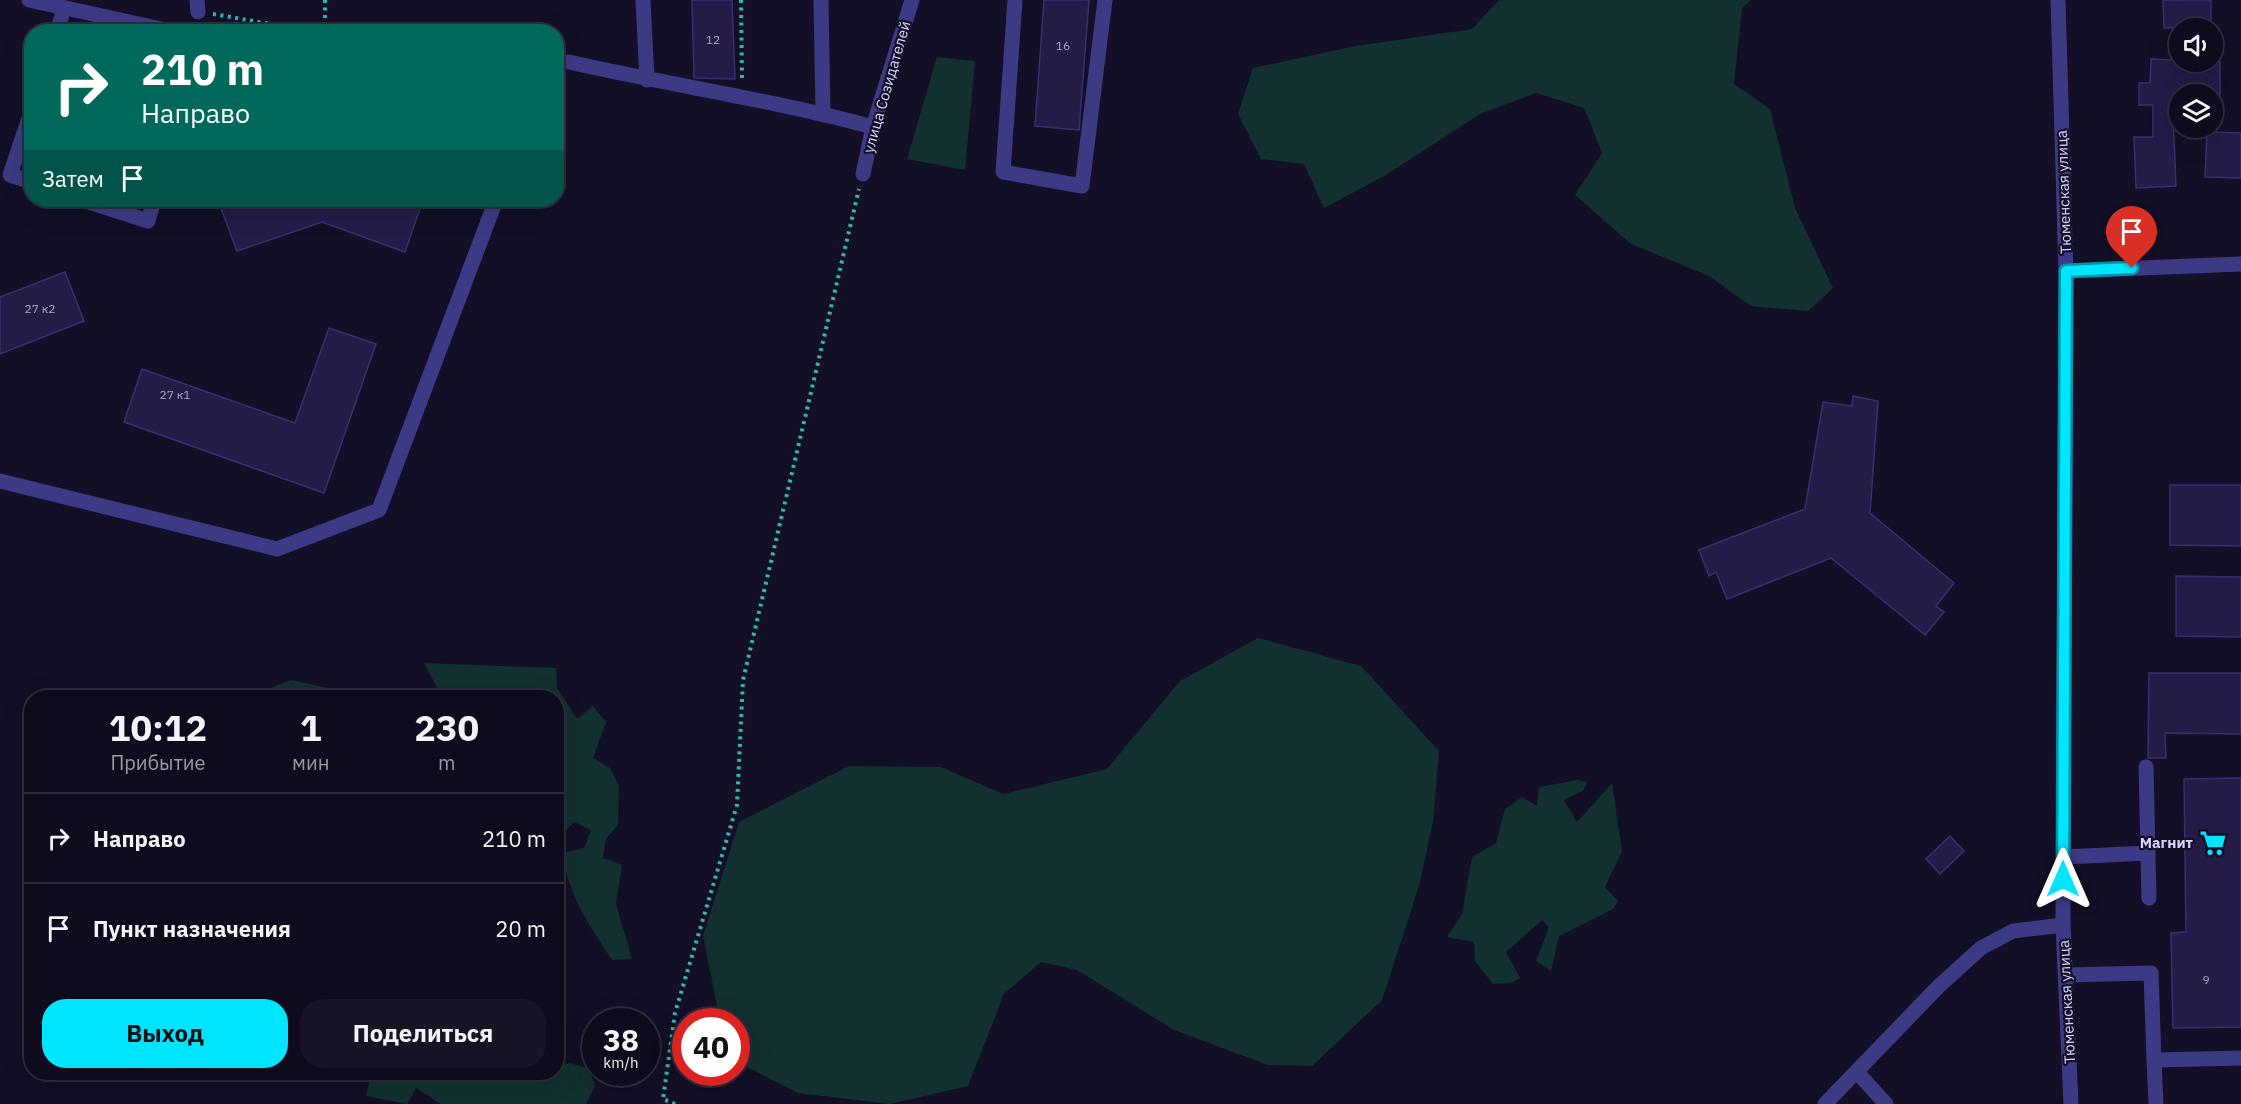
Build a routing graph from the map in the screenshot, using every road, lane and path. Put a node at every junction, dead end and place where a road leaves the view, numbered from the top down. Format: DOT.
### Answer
graph roads {
  1 [pos="29,0"];
  2 [pos="325,0"];
  3 [pos="643,0"];
  4 [pos="741,0"];
  5 [pos="821,0"];
  6 [pos="912,0"];
  7 [pos="1015,0"];
  8 [pos="1106,0"];
  9 [pos="2058,0"];
  10 [pos="198,6"];
  11 [pos="64,8"];
  12 [pos="59,24"];
  13 [pos="138,24"];
  14 [pos="280,24"];
  15 [pos="326,24"];
  16 [pos="569,62"];
  17 [pos="647,80"];
  18 [pos="743,98"];
  19 [pos="823,113"];
  20 [pos="873,128"];
  21 [pos="24,133"];
  22 [pos="863,174"];
  23 [pos="24,179"];
  24 [pos="105,207"];
  25 [pos="152,207"];
  26 [pos="493,207"];
  27 [pos="2241,264"];
  28 [pos="2066,271"];
  29 [pos="0,481"];
  30 [pos="2146,767"];
  31 [pos="2148,853"];
  32 [pos="2064,856"];
  33 [pos="2149,898"];
  34 [pos="2063,925"];
  35 [pos="2066,975"];
  36 [pos="2241,1058"];
  37 [pos="2154,1060"];
  38 [pos="1858,1073"];
  39 [pos="675,1104"];
  40 [pos="1825,1104"];
  41 [pos="1886,1104"];
  42 [pos="2071,1104"];
  43 [pos="2156,1104"];
  1 -- 11 [label="street"];
  2 -- 15 [label="path"];
  3 -- 17 [label="street"];
  4 -- 18 [label="path"];
  5 -- 19 [label="street"];
  6 -- 20 [label="street, улица Созидателей"];
  7 -- 8 [label="street"];
  9 -- 28 [label="street, Тюменская улица"];
  10 -- 14 [label="path"];
  11 -- 12 [label="street"];
  11 -- 13 [label="street"];
  16 -- 17 [label="street"];
  17 -- 18 [label="street"];
  18 -- 19 [label="street"];
  19 -- 20 [label="street"];
  20 -- 22 [label="street, улица Созидателей"];
  21 -- 23 [label="street"];
  22 -- 39 [label="path"];
  24 -- 25 [label="street"];
  26 -- 29 [label="street"];
  27 -- 28 [label="street"];
  28 -- 32 [label="street, Тюменская улица"];
  30 -- 31 [label="street"];
  31 -- 32 [label="street"];
  31 -- 33 [label="street"];
  32 -- 34 [label="street, Тюменская улица"];
  34 -- 35 [label="street, Тюменская улица"];
  34 -- 38 [label="street"];
  35 -- 37 [label="street"];
  35 -- 42 [label="street, Тюменская улица"];
  36 -- 37 [label="street"];
  37 -- 43 [label="street"];
  38 -- 40 [label="street"];
  38 -- 41 [label="street"];
}
